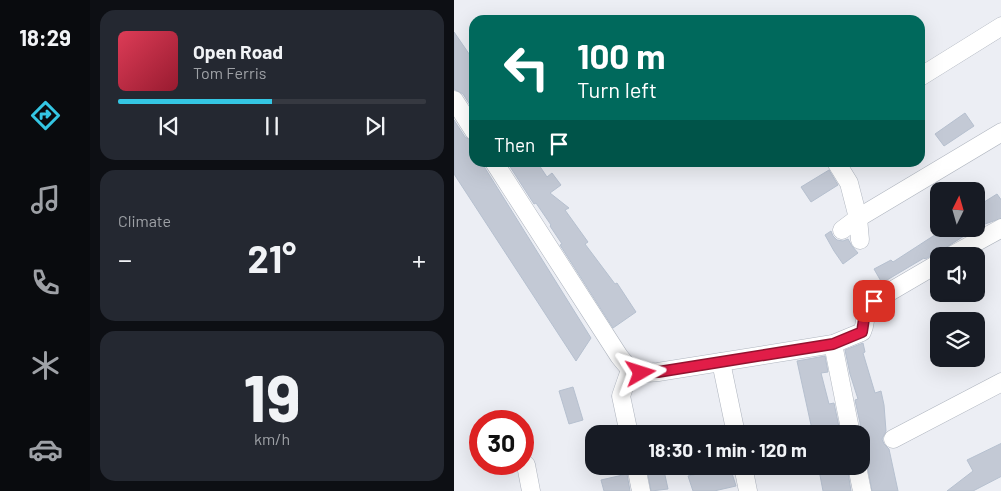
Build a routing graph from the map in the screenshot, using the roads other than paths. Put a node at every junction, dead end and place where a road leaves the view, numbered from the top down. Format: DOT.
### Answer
graph roads {
  1 [pos="1001,26"];
  2 [pos="925,74"];
  3 [pos="454,100"];
  4 [pos="469,123"];
  5 [pos="1001,132"];
  6 [pos="497,167"];
  7 [pos="839,167"];
  8 [pos="858,218"];
  9 [pos="1001,228"];
  10 [pos="842,230"];
  11 [pos="860,240"];
  12 [pos="967,247"];
  13 [pos="930,268"];
  14 [pos="833,344"];
  15 [pos="721,362"];
  16 [pos="630,370"];
  17 [pos="1001,382"];
  18 [pos="627,425"];
  19 [pos="734,425"];
  20 [pos="849,425"];
  21 [pos="894,439"];
  22 [pos="528,475"];
  23 [pos="638,475"];
  24 [pos="745,475"];
  25 [pos="859,475"];
  26 [pos="531,491"];
  27 [pos="641,491"];
  28 [pos="748,491"];
  29 [pos="862,491"];
  1 -- 2 [label="street"];
  3 -- 4 [label="street"];
  5 -- 8 [label="street"];
  6 -- 16 [label="street"];
  7 -- 8 [label="street"];
  8 -- 10 [label="street"];
  8 -- 11 [label="street"];
  9 -- 12 [label="street"];
  13 -- 14 [label="street"];
  14 -- 15 [label="street"];
  14 -- 20 [label="street"];
  15 -- 16 [label="street"];
  15 -- 19 [label="street"];
  16 -- 18 [label="street"];
  17 -- 21 [label="street"];
  22 -- 26 [label="street"];
  23 -- 27 [label="street"];
  24 -- 28 [label="street"];
  25 -- 29 [label="street"];
}
